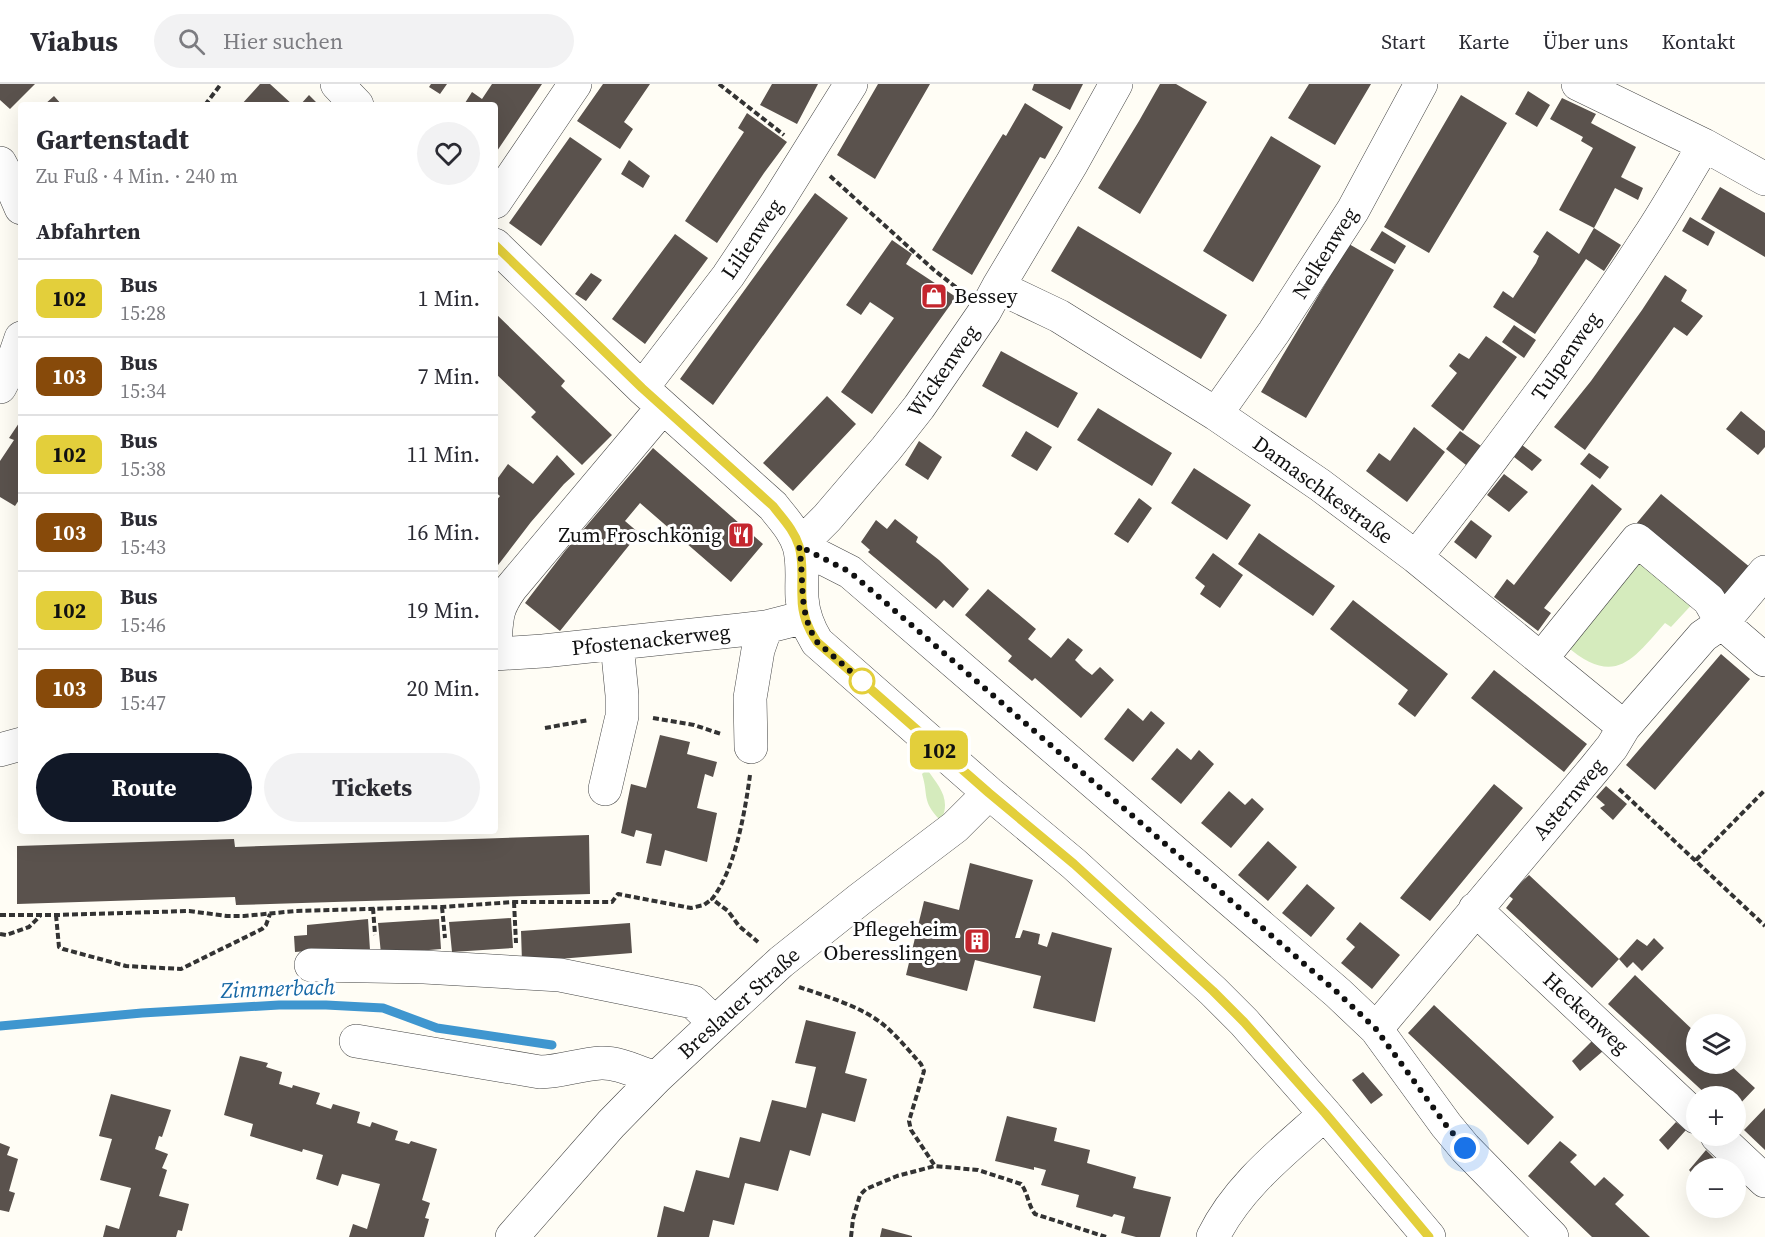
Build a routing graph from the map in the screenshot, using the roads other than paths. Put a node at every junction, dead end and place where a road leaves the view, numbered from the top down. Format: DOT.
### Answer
graph roads {
  1 [pos="337,84"];
  2 [pos="575,84"];
  3 [pos="851,84"];
  4 [pos="1116,84"];
  5 [pos="1421,84"];
  6 [pos="1578,84"];
  7 [pos="354,102"];
  8 [pos="1704,145"];
  9 [pos="0,163"];
  10 [pos="1765,180"];
  11 [pos="498,198"];
  12 [pos="18,201"];
  13 [pos="498,248"];
  14 [pos="992,299"];
  15 [pos="18,347"];
  16 [pos="0,387"];
  17 [pos="653,398"];
  18 [pos="1216,414"];
  19 [pos="799,546"];
  20 [pos="1416,557"];
  21 [pos="1765,572"];
  22 [pos="498,611"];
  23 [pos="805,617"];
  24 [pos="1722,623"];
  25 [pos="766,627"];
  26 [pos="617,644"];
  27 [pos="498,654"];
  28 [pos="1541,659"];
  29 [pos="1765,660"];
  30 [pos="1624,727"];
  31 [pos="751,747"];
  32 [pos="605,789"];
  33 [pos="989,793"];
  34 [pos="1476,909"];
  35 [pos="311,965"];
  36 [pos="715,1023"];
  37 [pos="1376,1029"];
  38 [pos="356,1041"];
  39 [pos="656,1078"];
  40 [pos="1686,1108"];
  41 [pos="1325,1113"];
  42 [pos="1728,1146"];
  43 [pos="1765,1181"];
  44 [pos="512,1237"];
  45 [pos="1213,1237"];
  46 [pos="1429,1237"];
  47 [pos="1552,1237"];
  1 -- 7 [label="street"];
  2 -- 11 [label="street"];
  3 -- 17 [label="street, Lilienweg"];
  4 -- 14 [label="street, Wickenweg"];
  5 -- 18 [label="street, Nelkenweg"];
  6 -- 8 [label="street"];
  8 -- 10 [label="street"];
  8 -- 20 [label="street, Tulpenweg"];
  9 -- 12 [label="street"];
  13 -- 17 [label="street"];
  14 -- 18 [label="street, Damaschkestraße"];
  14 -- 19 [label="street, Wickenweg"];
  15 -- 16 [label="street"];
  17 -- 19 [label="street"];
  17 -- 22 [label="street, Lilienweg"];
  18 -- 20 [label="street, Damaschkestraße"];
  19 -- 23 [label="street"];
  19 -- 37 [label="street"];
  20 -- 28 [label="street, Damaschkestraße"];
  21 -- 24 [label="street, Asternweg"];
  23 -- 25 [label="street, Pfostenackerweg"];
  23 -- 33 [label="street"];
  24 -- 28 [label="street"];
  24 -- 29 [label="street"];
  24 -- 30 [label="street, Asternweg"];
  25 -- 26 [label="street, Pfostenackerweg"];
  25 -- 31 [label="street"];
  26 -- 27 [label="street, Pfostenackerweg"];
  26 -- 32 [label="street"];
  28 -- 30 [label="street, Damaschkestraße"];
  30 -- 34 [label="street, Asternweg"];
  33 -- 36 [label="street, Breslauer Straße"];
  33 -- 41 [label="street"];
  34 -- 37 [label="street, Asternweg"];
  34 -- 40 [label="street, Heckenweg"];
  35 -- 36 [label="street"];
  36 -- 39 [label="street, Breslauer Straße"];
  37 -- 47 [label="street"];
  38 -- 39 [label="street"];
  39 -- 44 [label="street, Breslauer Straße"];
  41 -- 45 [label="street"];
  41 -- 46 [label="street"];
  42 -- 43 [label="street"];
}
